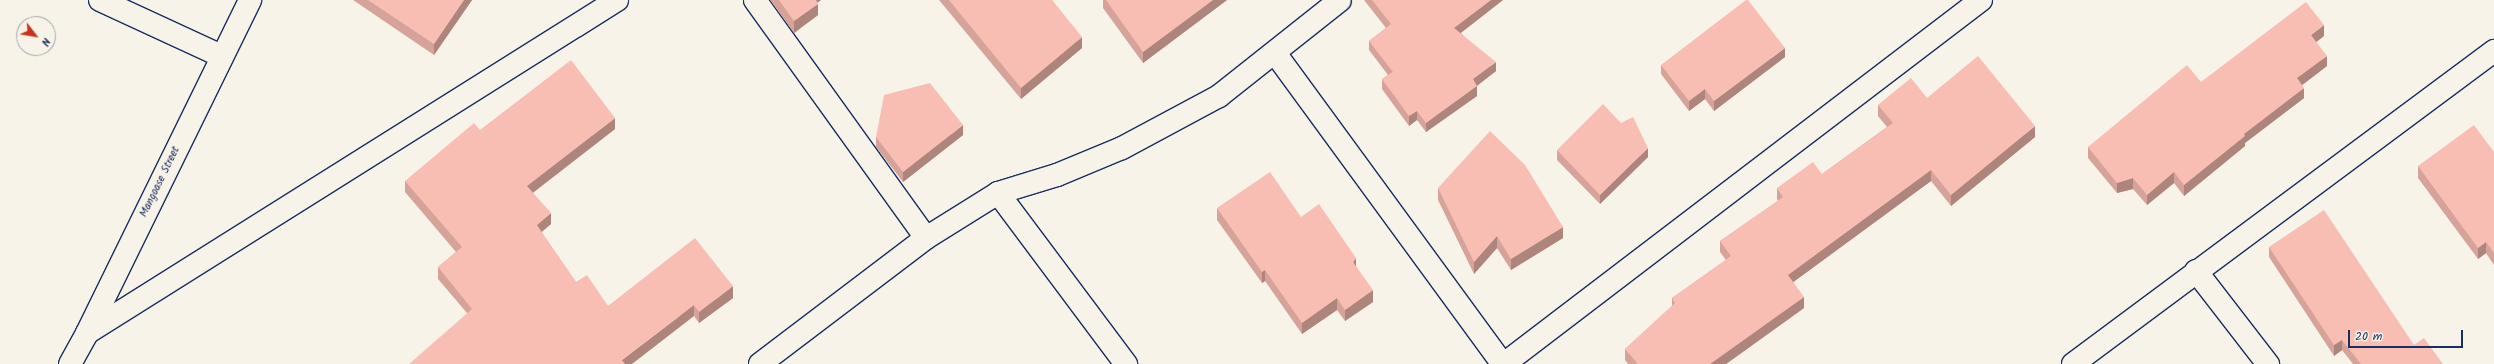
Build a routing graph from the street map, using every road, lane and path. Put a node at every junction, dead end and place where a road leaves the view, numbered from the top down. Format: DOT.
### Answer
graph roads {
  1 [pos="100,0"];
  2 [pos="250,0"];
  3 [pos="617,0"];
  4 [pos="755,0"];
  5 [pos="1340,0"];
  6 [pos="1981,0"];
  7 [pos="2494,51"];
  8 [pos="1275,53"];
  9 [pos="221,56"];
  10 [pos="998,193"];
  11 [pos="926,238"];
  12 [pos="2196,271"];
  13 [pos="87,333"];
  14 [pos="765,362"];
  15 [pos="70,364"];
  16 [pos="1126,364"];
  17 [pos="1504,364"];
  18 [pos="2073,364"];
  19 [pos="2268,364"];
  1 -- 9 [label="street"];
  2 -- 9 [label="street, Mangoase Street"];
  3 -- 13 [label="street"];
  4 -- 11 [label="street"];
  5 -- 8 [label="street"];
  6 -- 17 [label="street"];
  7 -- 12 [label="street"];
  8 -- 10 [label="street"];
  8 -- 17 [label="street"];
  9 -- 13 [label="street, Mangoase Street"];
  10 -- 11 [label="street"];
  10 -- 16 [label="street"];
  11 -- 14 [label="street"];
  12 -- 18 [label="street"];
  12 -- 19 [label="street"];
  13 -- 15 [label="street, Mangoase Street"];
}
